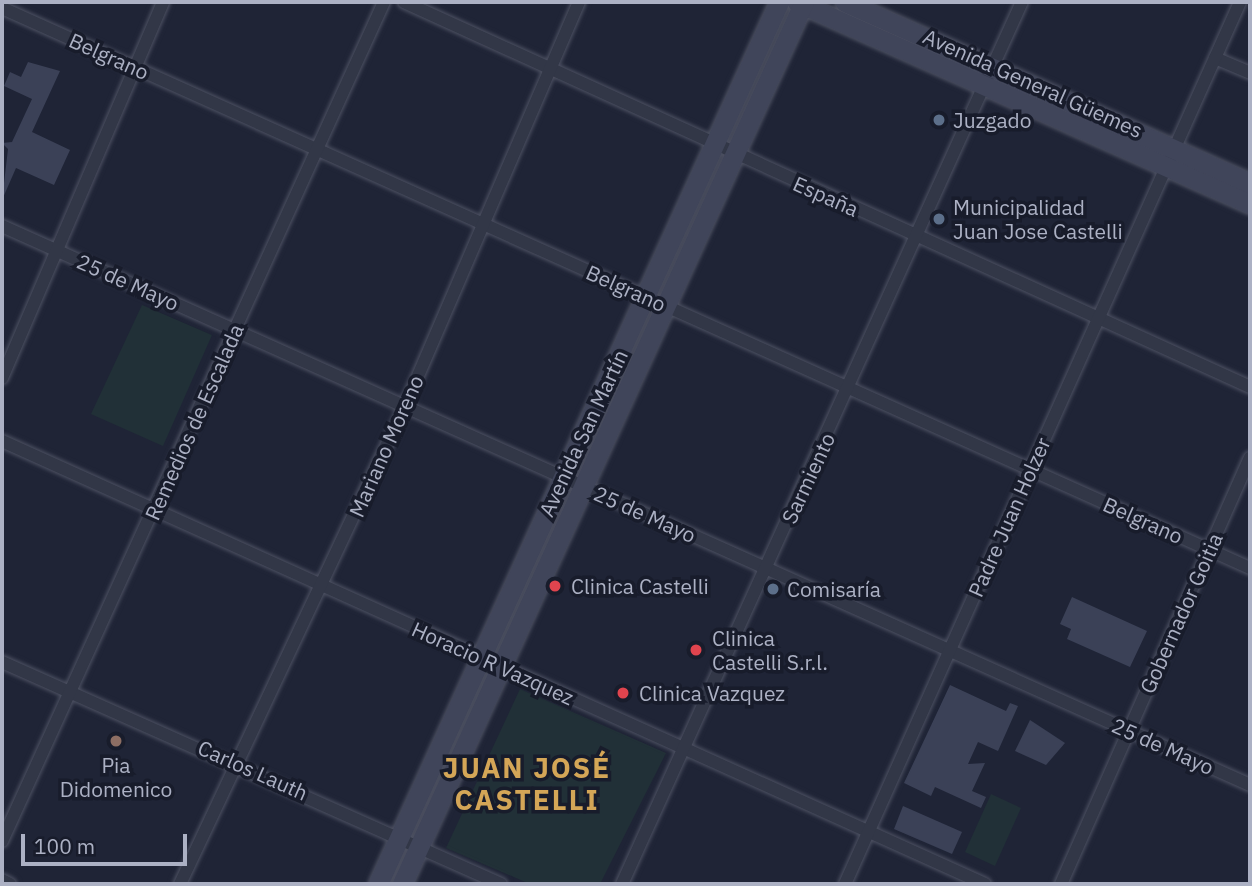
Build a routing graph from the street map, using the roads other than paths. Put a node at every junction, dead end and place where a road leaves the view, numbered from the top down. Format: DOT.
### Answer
graph roads {
  1 [pos="163,2"];
  2 [pos="384,2"];
  3 [pos="404,2"];
  4 [pos="579,2"];
  5 [pos="779,2"];
  6 [pos="845,2"];
  7 [pos="1022,2"];
  8 [pos="1240,2"];
  9 [pos="802,3"];
  10 [pos="2,8"];
  11 [pos="1215,58"];
  12 [pos="135,68"];
  13 [pos="550,69"];
  14 [pos="1250,73"];
  15 [pos="987,78"];
  16 [pos="715,146"];
  17 [pos="316,149"];
  18 [pos="1174,149"];
  19 [pos="735,156"];
  20 [pos="1166,167"];
  21 [pos="1250,183"];
  22 [pos="1250,204"];
  23 [pos="483,224"];
  24 [pos="2,226"];
  25 [pos="917,236"];
  26 [pos="57,250"];
  27 [pos="648,298"];
  28 [pos="668,307"];
  29 [pos="1098,320"];
  30 [pos="235,330"];
  31 [pos="2,377"];
  32 [pos="1250,387"];
  33 [pos="850,388"];
  34 [pos="405,406"];
  35 [pos="2,441"];
  36 [pos="1250,458"];
  37 [pos="1031,469"];
  38 [pos="564,477"];
  39 [pos="582,486"];
  40 [pos="156,510"];
  41 [pos="1209,550"];
  42 [pos="766,568"];
  43 [pos="1250,568"];
  44 [pos="322,585"];
  45 [pos="950,650"];
  46 [pos="481,657"];
  47 [pos="2,662"];
  48 [pos="503,667"];
  49 [pos="73,692"];
  50 [pos="1129,730"];
  51 [pos="684,749"];
  52 [pos="238,762"];
  53 [pos="1250,785"];
  54 [pos="868,832"];
  55 [pos="400,838"];
  56 [pos="2,841"];
  57 [pos="419,847"];
  58 [pos="2,880"];
  59 [pos="10,884"];
  60 [pos="180,884"];
  61 [pos="378,884"];
  62 [pos="402,884"];
  63 [pos="501,884"];
  64 [pos="622,884"];
  65 [pos="845,884"];
  66 [pos="985,884"];
  67 [pos="1061,884"];
  1 -- 12 [label="street"];
  2 -- 17 [label="street, Remedios de Escalada"];
  3 -- 13 [label="street, España"];
  4 -- 13 [label="street, Mariano Moreno"];
  5 -- 16 [label="main road, Avenida San Martín"];
  6 -- 15 [label="main road, Avenida General Güemes"];
  7 -- 15 [label="street, Sarmiento"];
  8 -- 11 [label="street, Padre Juan Holzer"];
  9 -- 15 [label="main road, Avenida General Güemes"];
  9 -- 19 [label="main road, Avenida San Martín"];
  10 -- 12 [label="street, Belgrano"];
  11 -- 14 [label="street"];
  11 -- 18 [label="street, Padre Juan Holzer"];
  12 -- 17 [label="street, Belgrano"];
  12 -- 26 [label="street"];
  13 -- 16 [label="street, España"];
  13 -- 23 [label="street, Mariano Moreno"];
  15 -- 18 [label="main road, Avenida General Güemes"];
  15 -- 20 [label="main road, Avenida General Güemes"];
  15 -- 25 [label="street, Sarmiento"];
  16 -- 19 [label="street, España"];
  16 -- 27 [label="main road, Avenida San Martín"];
  17 -- 23 [label="street, Belgrano"];
  17 -- 30 [label="street, Remedios de Escalada"];
  18 -- 20 [label="street, Padre Juan Holzer"];
  18 -- 21 [label="main road, Avenida General Güemes"];
  19 -- 25 [label="street, España"];
  19 -- 28 [label="main road, Avenida San Martín"];
  20 -- 22 [label="main road, Avenida General Güemes"];
  20 -- 29 [label="street, Padre Juan Holzer"];
  23 -- 27 [label="street, Belgrano"];
  23 -- 34 [label="street, Mariano Moreno"];
  24 -- 26 [label="street, 25 de Mayo"];
  25 -- 29 [label="street, España"];
  25 -- 33 [label="street, Sarmiento"];
  26 -- 30 [label="street, 25 de Mayo"];
  26 -- 31 [label="street"];
  27 -- 28 [label="street, Belgrano"];
  27 -- 38 [label="main road, Avenida San Martín"];
  28 -- 33 [label="street, Belgrano"];
  28 -- 39 [label="main road, Avenida San Martín"];
  29 -- 32 [label="street, España"];
  29 -- 37 [label="street, Padre Juan Holzer"];
  30 -- 34 [label="street, 25 de Mayo"];
  30 -- 40 [label="street, Remedios de Escalada"];
  33 -- 37 [label="street, Belgrano"];
  33 -- 42 [label="street, Sarmiento"];
  34 -- 38 [label="street, 25 de Mayo"];
  34 -- 44 [label="street, Mariano Moreno"];
  35 -- 40 [label="street, Horacio R Vazquez"];
  36 -- 41 [label="street, Gobernador Goitia"];
  37 -- 41 [label="street, Belgrano"];
  37 -- 45 [label="street, Padre Juan Holzer"];
  38 -- 39 [label="street, 25 de Mayo"];
  38 -- 46 [label="main road, Avenida San Martín"];
  39 -- 42 [label="street, 25 de Mayo"];
  39 -- 48 [label="main road, Avenida San Martín"];
  40 -- 44 [label="street, Horacio R Vazquez"];
  40 -- 49 [label="street, Remedios de Escalada"];
  41 -- 43 [label="street, Belgrano"];
  41 -- 50 [label="street, Gobernador Goitia"];
  42 -- 45 [label="street, 25 de Mayo"];
  42 -- 51 [label="street, Sarmiento"];
  44 -- 46 [label="street, Horacio R Vazquez"];
  44 -- 52 [label="street, Mariano Moreno"];
  45 -- 50 [label="street, 25 de Mayo"];
  45 -- 54 [label="street, Padre Juan Holzer"];
  46 -- 48 [label="street, Horacio R Vazquez"];
  46 -- 55 [label="main road, Avenida San Martín"];
  47 -- 49 [label="street, Carlos Lauth"];
  48 -- 51 [label="street, Horacio R Vazquez"];
  48 -- 57 [label="main road, Avenida San Martín"];
  49 -- 52 [label="street, Carlos Lauth"];
  49 -- 56 [label="street, Remedios de Escalada"];
  50 -- 53 [label="street, 25 de Mayo"];
  50 -- 67 [label="street, Gobernador Goitia"];
  51 -- 54 [label="street, Horacio R Vazquez"];
  51 -- 64 [label="street, Sarmiento"];
  52 -- 55 [label="street, Carlos Lauth"];
  52 -- 60 [label="street, Mariano Moreno"];
  54 -- 65 [label="street, Padre Juan Holzer"];
  54 -- 66 [label="street, Horacio R Vazquez"];
  55 -- 57 [label="street, Carlos Lauth"];
  55 -- 61 [label="main road, Avenida San Martín"];
  57 -- 62 [label="main road, Avenida San Martín"];
  57 -- 63 [label="street, Carlos Lauth"];
  58 -- 59 [label="street"];
}
